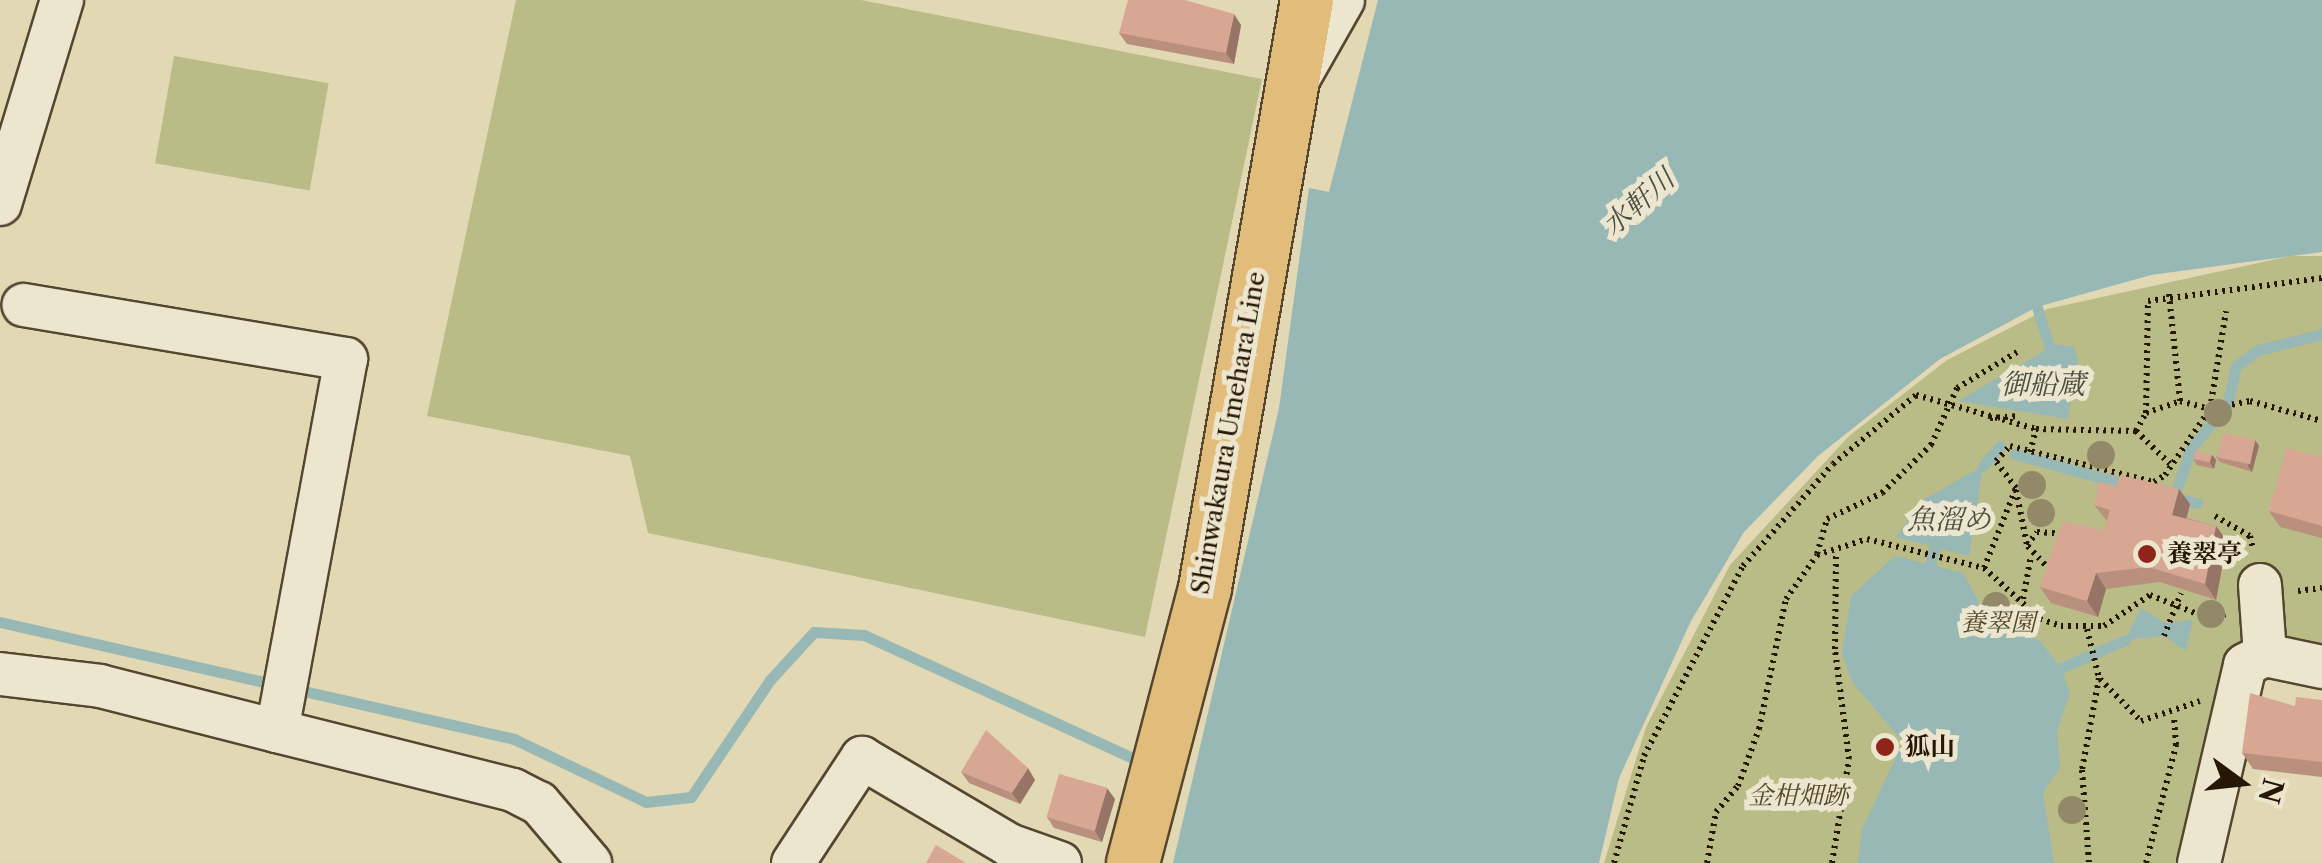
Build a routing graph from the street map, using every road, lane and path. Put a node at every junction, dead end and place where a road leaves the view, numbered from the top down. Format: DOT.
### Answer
graph roads {
  1 [pos="62,0"];
  2 [pos="1307,0"];
  3 [pos="1343,0"];
  4 [pos="1284,105"];
  5 [pos="0,204"];
  6 [pos="2322,278"];
  7 [pos="2168,294"];
  8 [pos="23,305"];
  9 [pos="2226,311"];
  10 [pos="2017,352"];
  11 [pos="2180,401"];
  12 [pos="1948,408"];
  13 [pos="2210,410"];
  14 [pos="2146,413"];
  15 [pos="2020,416"];
  16 [pos="1989,419"];
  17 [pos="2322,421"];
  18 [pos="2036,428"];
  19 [pos="2136,431"];
  20 [pos="2030,452"];
  21 [pos="2170,464"];
  22 [pos="2016,488"];
  23 [pos="2215,516"];
  24 [pos="2230,530"];
  25 [pos="2028,545"];
  26 [pos="2072,545"];
  27 [pos="1836,552"];
  28 [pos="1817,554"];
  29 [pos="2031,554"];
  30 [pos="1984,568"];
  31 [pos="2058,574"];
  32 [pos="2260,585"];
  33 [pos="2181,593"];
  34 [pos="2023,599"];
  35 [pos="2130,606"];
  36 [pos="2228,613"];
  37 [pos="2224,627"];
  38 [pos="2086,630"];
  39 [pos="2164,636"];
  40 [pos="2265,655"];
  41 [pos="2322,667"];
  42 [pos="0,674"];
  43 [pos="2099,678"];
  44 [pos="2209,687"];
  45 [pos="2174,716"];
  46 [pos="277,730"];
  47 [pos="1006,854"];
  48 [pos="582,859"];
  49 [pos="793,863"];
  50 [pos="1060,863"];
  51 [pos="1133,863"];
  52 [pos="1614,863"];
  53 [pos="1707,863"];
  54 [pos="1832,863"];
  55 [pos="2089,863"];
  56 [pos="2146,863"];
  57 [pos="2199,863"];
  1 -- 5 [label="street"];
  2 -- 4 [label="main road, Shinwakaura Umehara Line"];
  3 -- 4 [label="street"];
  4 -- 51 [label="main road, Shinwakaura Umehara Line"];
  6 -- 7 [label="path"];
  7 -- 11 [label="path"];
  7 -- 14 [label="path"];
  8 -- 46 [label="street"];
  9 -- 13 [label="path"];
  10 -- 12 [label="path"];
  11 -- 13 [label="path"];
  11 -- 14 [label="path"];
  12 -- 16 [label="path"];
  12 -- 28 [label="path"];
  12 -- 52 [label="path"];
  13 -- 17 [label="path"];
  13 -- 21 [label="path"];
  14 -- 19 [label="path"];
  15 -- 16 [label="path"];
  16 -- 18 [label="path"];
  18 -- 19 [label="path"];
  18 -- 20 [label="path"];
  19 -- 21 [label="path"];
  20 -- 21 [label="path"];
  20 -- 22 [label="path"];
  22 -- 25 [label="path"];
  22 -- 30 [label="path"];
  23 -- 24 [label="path"];
  25 -- 26 [label="path"];
  25 -- 29 [label="path"];
  27 -- 28 [label="path"];
  27 -- 30 [label="path"];
  27 -- 54 [label="path"];
  28 -- 53 [label="path"];
  29 -- 31 [label="path"];
  29 -- 34 [label="path"];
  30 -- 34 [label="path"];
  32 -- 40 [label="street"];
  33 -- 39 [label="path"];
  34 -- 38 [label="path"];
  35 -- 38 [label="path"];
  36 -- 37 [label="path"];
  38 -- 43 [label="path"];
  40 -- 41 [label="street"];
  40 -- 57 [label="street"];
  42 -- 46 [label="street"];
  43 -- 45 [label="path"];
  43 -- 55 [label="path"];
  44 -- 45 [label="path"];
  45 -- 56 [label="path"];
  46 -- 48 [label="street"];
  47 -- 49 [label="street"];
  47 -- 50 [label="street"];
}
